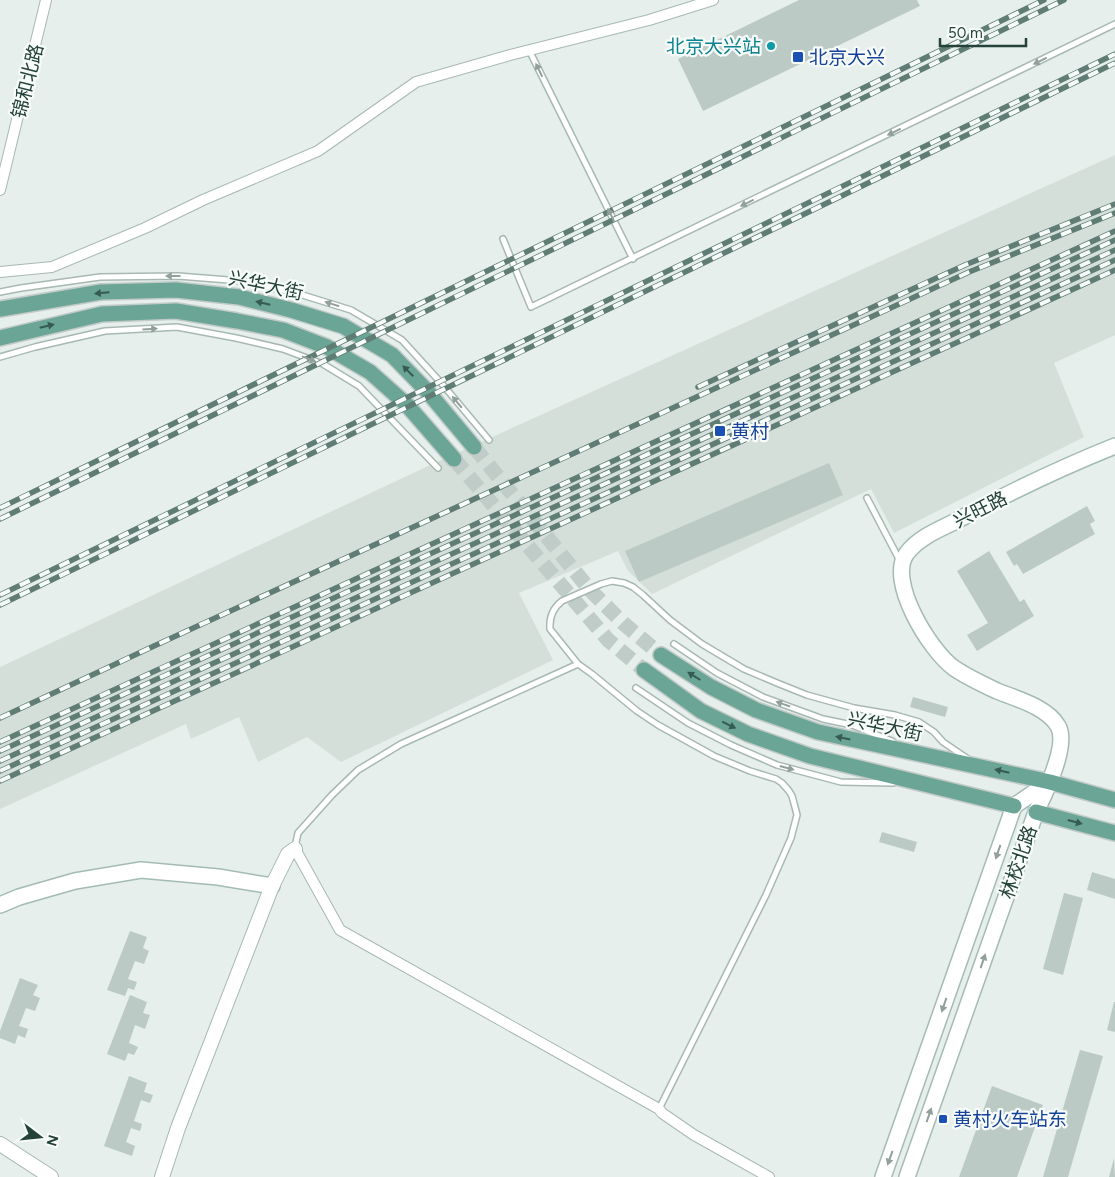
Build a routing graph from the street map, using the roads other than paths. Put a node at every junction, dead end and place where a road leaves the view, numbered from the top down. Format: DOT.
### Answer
graph roads {
  1 [pos="46,0"];
  2 [pos="713,0"];
  3 [pos="1115,24"];
  4 [pos="530,50"];
  5 [pos="0,190"];
  6 [pos="503,239"];
  7 [pos="633,259"];
  8 [pos="0,272"];
  9 [pos="0,292"];
  10 [pos="0,309"];
  11 [pos="0,338"];
  12 [pos="0,357"];
  13 [pos="488,440"];
  14 [pos="1115,446"];
  15 [pos="474,447"];
  16 [pos="454,459"];
  17 [pos="438,468"];
  18 [pos="867,498"];
  19 [pos="901,564"];
  20 [pos="674,644"];
  21 [pos="662,655"];
  22 [pos="578,664"];
  23 [pos="644,670"];
  24 [pos="636,688"];
  25 [pos="927,756"];
  26 [pos="977,766"];
  27 [pos="1050,782"];
  28 [pos="923,783"];
  29 [pos="1115,800"];
  30 [pos="1014,806"];
  31 [pos="1036,812"];
  32 [pos="1115,833"];
  33 [pos="295,849"];
  34 [pos="272,886"];
  35 [pos="0,905"];
  36 [pos="659,1109"];
  37 [pos="0,1144"];
  38 [pos="51,1177"];
  39 [pos="162,1177"];
  40 [pos="768,1177"];
  41 [pos="883,1177"];
  42 [pos="907,1177"];
  1 -- 5 [label="street, 锦和北路"];
  2 -- 4 [label="street"];
  3 -- 7 [label="lane, one-way"];
  7 -- 4 [label="lane, one-way"];
  4 -- 8 [label="street"];
  6 -- 7 [label="lane"];
  13 -- 9 [label="lane, one-way"];
  15 -- 10 [label="main road, 兴华大街, one-way"];
  11 -- 16 [label="main road, one-way"];
  12 -- 17 [label="lane, one-way"];
  14 -- 19 [label="main road, 兴旺路"];
  18 -- 19 [label="lane"];
  19 -- 27 [label="main road, 林校北路"];
  25 -- 20 [label="lane, one-way"];
  25 -- 21 [label="main road, 兴华大街, one-way"];
  22 -- 26 [label="lane"];
  22 -- 33 [label="lane"];
  22 -- 36 [label="lane"];
  23 -- 28 [label="main road, one-way"];
  24 -- 28 [label="lane, one-way"];
  25 -- 26 [label="main road, 兴华大街"];
  27 -- 26 [label="main road, 兴华大街, one-way"];
  27 -- 29 [label="main road, 兴华大街"];
  27 -- 30 [label="main road"];
  27 -- 31 [label="main road, 林校北路"];
  28 -- 30 [label="main road"];
  30 -- 31 [label="main road"];
  30 -- 41 [label="main road, 林校北路, one-way"];
  31 -- 32 [label="main road, one-way"];
  42 -- 31 [label="main road, 林校北路, one-way"];
  33 -- 34 [label="street"];
  33 -- 36 [label="street"];
  34 -- 35 [label="main road"];
  34 -- 39 [label="street"];
  36 -- 40 [label="street"];
  37 -- 38 [label="street"];
}
